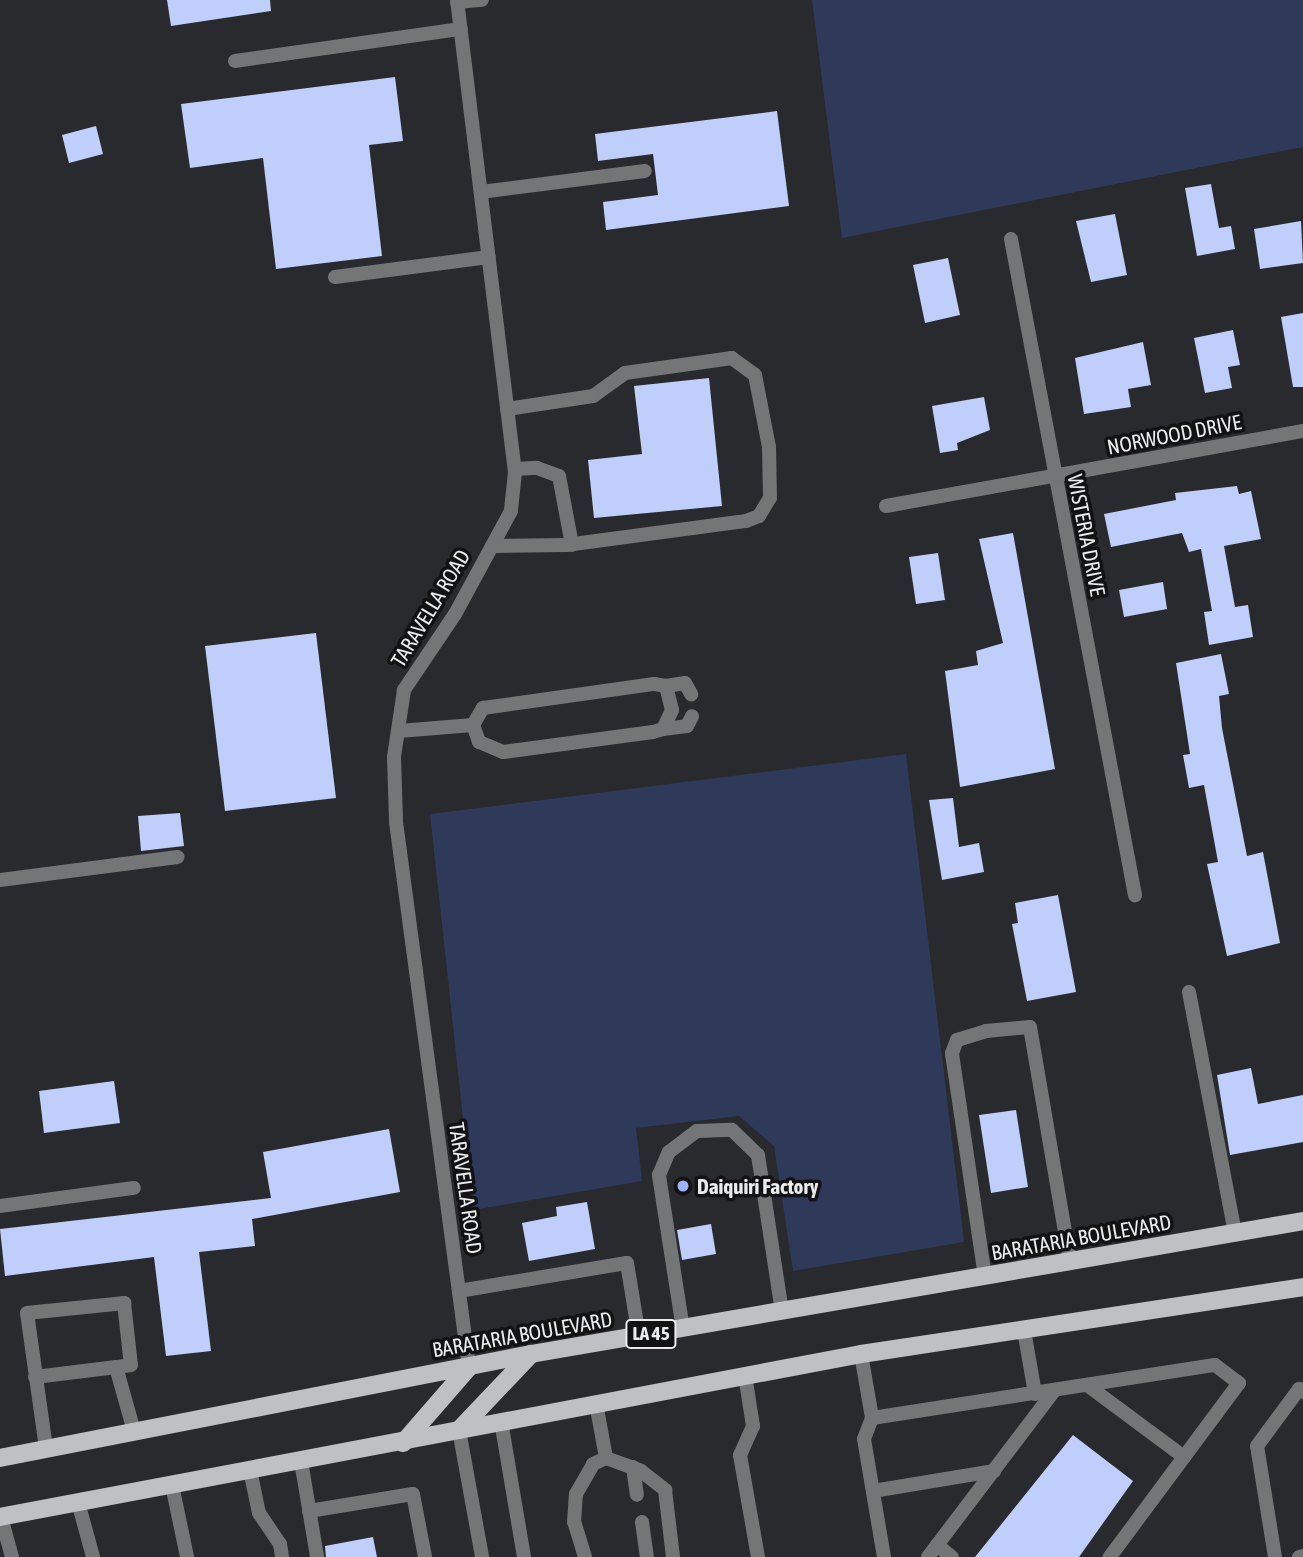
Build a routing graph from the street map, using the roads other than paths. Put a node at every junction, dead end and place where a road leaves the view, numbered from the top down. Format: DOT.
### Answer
graph roads {
  1 [pos="482,0"];
  2 [pos="457,1"];
  3 [pos="461,29"];
  4 [pos="235,61"];
  5 [pos="645,171"];
  6 [pos="481,192"];
  7 [pos="1011,239"];
  8 [pos="488,257"];
  9 [pos="335,277"];
  10 [pos="507,409"];
  11 [pos="1303,431"];
  12 [pos="515,469"];
  13 [pos="1055,478"];
  14 [pos="886,506"];
  15 [pos="572,545"];
  16 [pos="492,546"];
  17 [pos="666,686"];
  18 [pos="691,694"];
  19 [pos="692,716"];
  20 [pos="473,725"];
  21 [pos="663,729"];
  22 [pos="399,731"];
  23 [pos="178,857"];
  24 [pos="0,880"];
  25 [pos="1135,895"];
  26 [pos="1189,992"];
  27 [pos="134,1188"];
  28 [pos="0,1206"];
  29 [pos="1303,1221"];
  30 [pos="1235,1233"];
  31 [pos="1070,1262"];
  32 [pos="985,1277"];
  33 [pos="1303,1287"];
  34 [pos="458,1291"];
  35 [pos="782,1312"];
  36 [pos="683,1329"];
  37 [pos="1024,1329"];
  38 [pos="639,1336"];
  39 [pos="861,1353"];
  40 [pos="531,1354"];
  41 [pos="116,1367"];
  42 [pos="469,1367"];
  43 [pos="745,1375"];
  44 [pos="35,1377"];
  45 [pos="1087,1385"];
  46 [pos="1054,1391"];
  47 [pos="1303,1392"];
  48 [pos="1035,1394"];
  49 [pos="596,1403"];
  50 [pos="872,1418"];
  51 [pos="500,1421"];
  52 [pos="459,1430"];
  53 [pos="134,1431"];
  54 [pos="403,1443"];
  55 [pos="46,1448"];
  56 [pos="1184,1457"];
  57 [pos="0,1458"];
  58 [pos="606,1458"];
  59 [pos="301,1461"];
  60 [pos="633,1467"];
  61 [pos="250,1470"];
  62 [pos="994,1471"];
  63 [pos="172,1485"];
  64 [pos="873,1491"];
  65 [pos="637,1495"];
  66 [pos="78,1502"];
  67 [pos="309,1511"];
  68 [pos="1,1517"];
  69 [pos="642,1522"];
  70 [pos="932,1551"];
  71 [pos="12,1557"];
  72 [pos="93,1557"];
  73 [pos="187,1557"];
  74 [pos="282,1557"];
  75 [pos="317,1557"];
  76 [pos="425,1557"];
  77 [pos="482,1557"];
  78 [pos="524,1557"];
  79 [pos="585,1557"];
  80 [pos="647,1557"];
  81 [pos="673,1557"];
  82 [pos="758,1557"];
  83 [pos="884,1557"];
  84 [pos="952,1557"];
  85 [pos="1110,1557"];
  86 [pos="1275,1557"];
  1 -- 2 [label="street"];
  2 -- 3 [label="street, TARAVELLA ROAD"];
  3 -- 4 [label="street"];
  3 -- 6 [label="street, TARAVELLA ROAD"];
  5 -- 6 [label="street"];
  6 -- 8 [label="street, TARAVELLA ROAD"];
  7 -- 13 [label="street, WISTERIA DRIVE"];
  8 -- 9 [label="street"];
  8 -- 10 [label="street, TARAVELLA ROAD"];
  10 -- 12 [label="street, TARAVELLA ROAD"];
  10 -- 15 [label="street"];
  11 -- 13 [label="street, NORWOOD DRIVE"];
  12 -- 15 [label="street"];
  12 -- 16 [label="street, TARAVELLA ROAD"];
  13 -- 14 [label="street, NORWOOD DRIVE"];
  13 -- 25 [label="street, WISTERIA DRIVE"];
  15 -- 16 [label="street"];
  16 -- 22 [label="street, TARAVELLA ROAD"];
  17 -- 18 [label="street"];
  17 -- 20 [label="street"];
  17 -- 21 [label="street"];
  19 -- 21 [label="street"];
  20 -- 21 [label="street"];
  20 -- 22 [label="street"];
  22 -- 34 [label="street, TARAVELLA ROAD"];
  23 -- 24 [label="street"];
  26 -- 30 [label="street"];
  27 -- 28 [label="street"];
  29 -- 30 [label="main road, BARATARIA BOULEVARD / LA 45"];
  30 -- 31 [label="main road, BARATARIA BOULEVARD / LA 45"];
  31 -- 32 [label="main road, BARATARIA BOULEVARD / LA 45"];
  31 -- 32 [label="street"];
  32 -- 35 [label="main road, BARATARIA BOULEVARD / LA 45"];
  33 -- 37 [label="main road"];
  34 -- 38 [label="street"];
  34 -- 42 [label="street, TARAVELLA ROAD"];
  35 -- 36 [label="main road, BARATARIA BOULEVARD / LA 45"];
  35 -- 36 [label="street"];
  36 -- 38 [label="main road, BARATARIA BOULEVARD / LA 45"];
  37 -- 39 [label="main road"];
  37 -- 48 [label="street"];
  38 -- 40 [label="main road, BARATARIA BOULEVARD / LA 45"];
  39 -- 43 [label="main road"];
  39 -- 50 [label="street"];
  40 -- 42 [label="main road, BARATARIA BOULEVARD / LA 45"];
  40 -- 52 [label="main road"];
  41 -- 44 [label="street"];
  41 -- 44 [label="street"];
  41 -- 53 [label="street"];
  42 -- 53 [label="main road, BARATARIA BOULEVARD / LA 45"];
  42 -- 54 [label="main road"];
  43 -- 49 [label="main road"];
  43 -- 82 [label="street"];
  44 -- 55 [label="street"];
  45 -- 46 [label="street"];
  45 -- 56 [label="street"];
  45 -- 56 [label="street"];
  46 -- 48 [label="street"];
  46 -- 62 [label="street"];
  47 -- 86 [label="street"];
  48 -- 50 [label="street"];
  49 -- 51 [label="main road"];
  49 -- 58 [label="street"];
  50 -- 64 [label="street"];
  51 -- 52 [label="main road"];
  51 -- 78 [label="street"];
  52 -- 54 [label="main road"];
  52 -- 77 [label="street"];
  53 -- 55 [label="main road, BARATARIA BOULEVARD / LA 45"];
  54 -- 59 [label="main road"];
  55 -- 57 [label="main road, BARATARIA BOULEVARD / LA 45"];
  56 -- 85 [label="street"];
  58 -- 60 [label="street"];
  58 -- 79 [label="street"];
  59 -- 61 [label="main road"];
  59 -- 67 [label="street"];
  60 -- 65 [label="street"];
  60 -- 81 [label="street"];
  61 -- 63 [label="main road"];
  61 -- 74 [label="street"];
  62 -- 64 [label="street"];
  62 -- 70 [label="street"];
  63 -- 66 [label="main road"];
  63 -- 73 [label="street"];
  64 -- 83 [label="street"];
  66 -- 68 [label="main road"];
  66 -- 72 [label="street"];
  67 -- 75 [label="street"];
  67 -- 76 [label="street"];
  68 -- 71 [label="street"];
  69 -- 80 [label="street"];
  70 -- 84 [label="street"];
}
